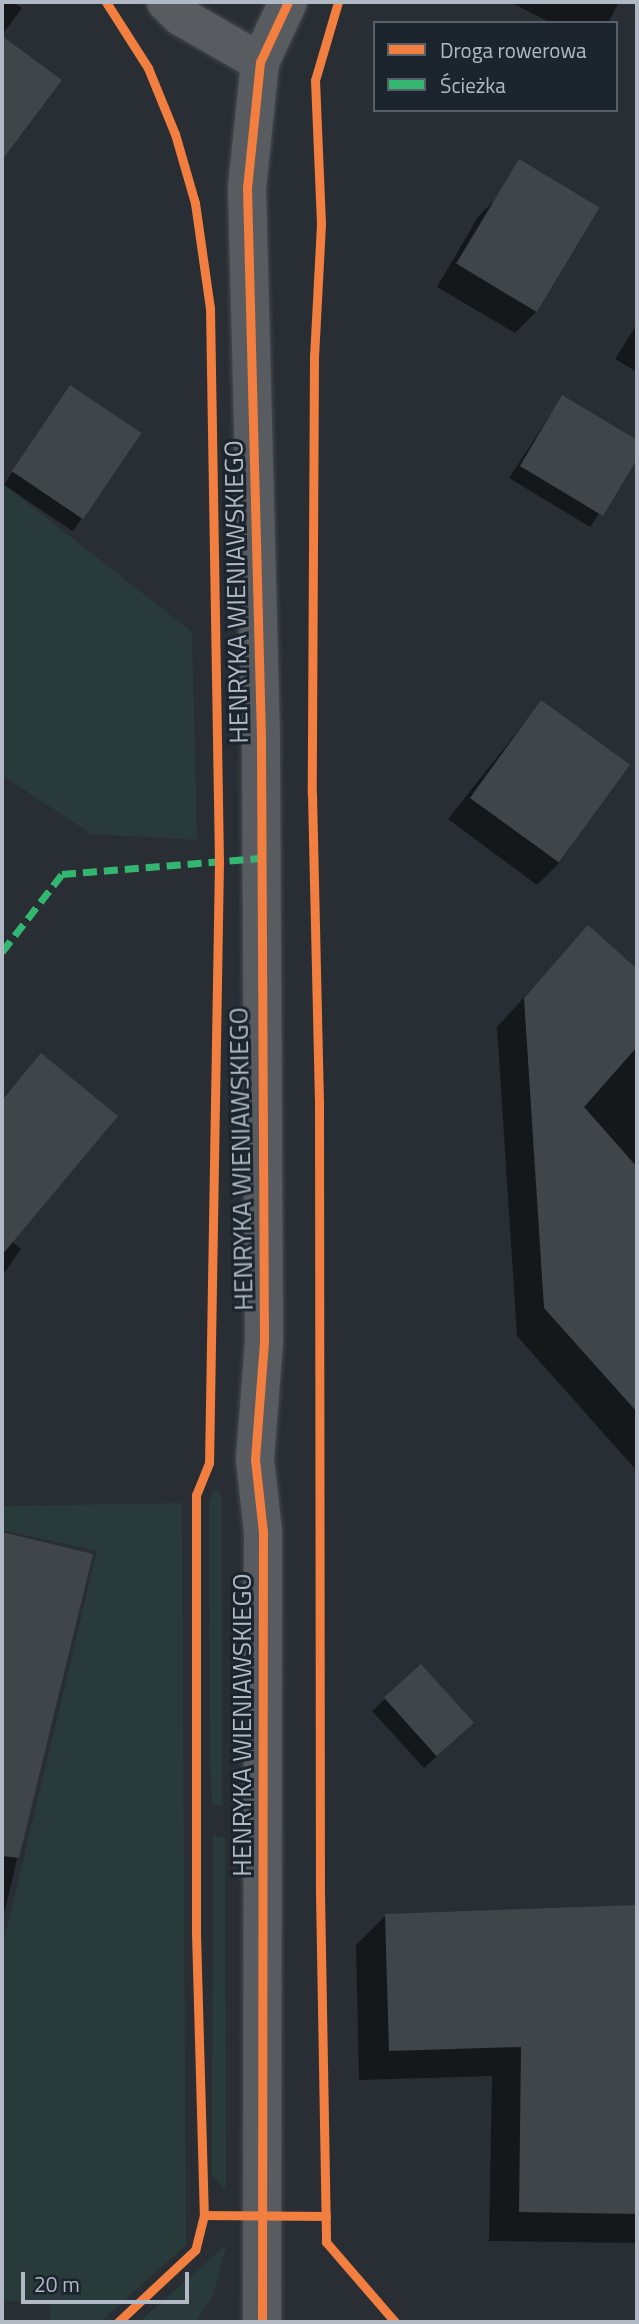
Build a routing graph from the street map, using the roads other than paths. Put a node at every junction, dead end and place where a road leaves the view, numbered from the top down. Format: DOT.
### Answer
graph roads {
  1 [pos="166,2"];
  2 [pos="288,2"];
  3 [pos="260,62"];
  4 [pos="262,2322"];
  1 -- 3 [label="street"];
  2 -- 3 [label="street, HENRYKA WIENIAWSKIEGO"];
  3 -- 4 [label="street, HENRYKA WIENIAWSKIEGO"];
}
